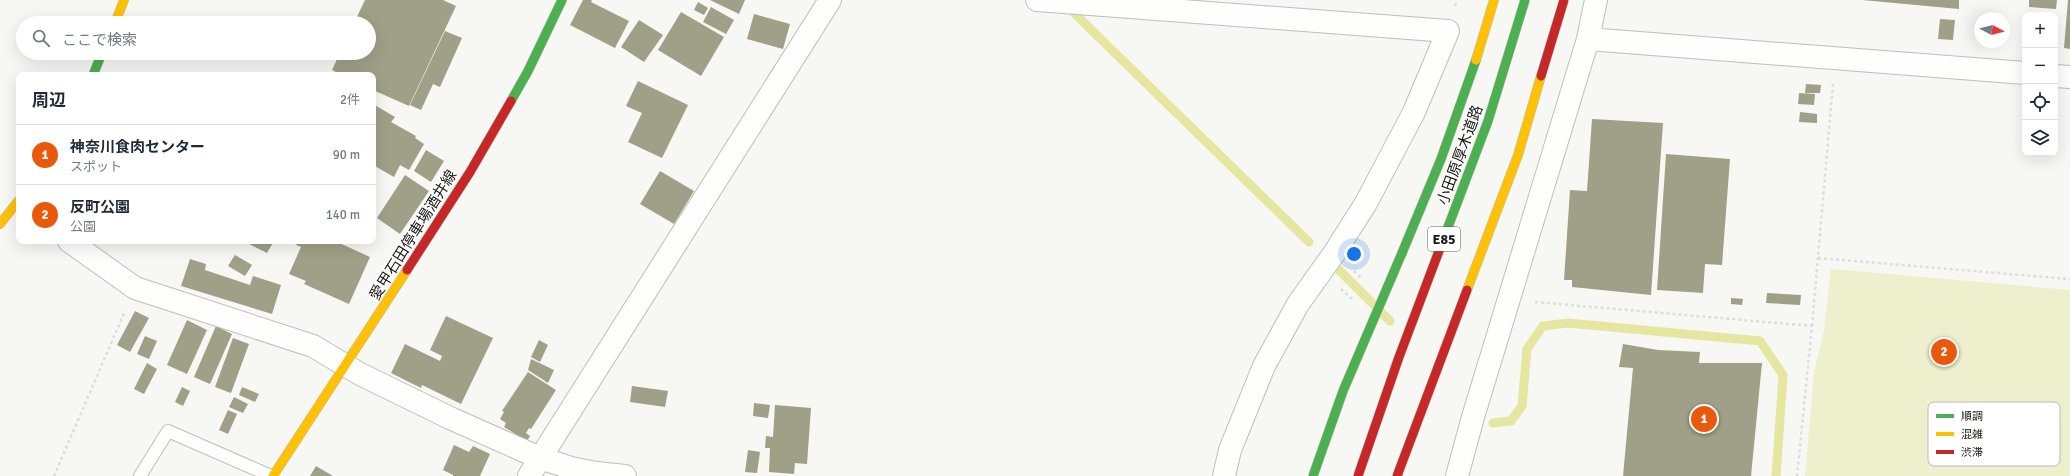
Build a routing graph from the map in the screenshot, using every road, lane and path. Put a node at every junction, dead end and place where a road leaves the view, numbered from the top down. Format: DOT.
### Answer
graph roads {
  1 [pos="124,0"];
  2 [pos="562,0"];
  3 [pos="830,0"];
  4 [pos="1037,0"];
  5 [pos="1494,0"];
  6 [pos="1525,0"];
  7 [pos="1564,0"];
  8 [pos="1596,0"];
  9 [pos="118,16"];
  10 [pos="1588,39"];
  11 [pos="99,60"];
  12 [pos="1835,60"];
  13 [pos="94,72"];
  14 [pos="2022,74"];
  15 [pos="2058,76"];
  16 [pos="2070,77"];
  17 [pos="16,205"];
  18 [pos="0,224"];
  19 [pos="73,244"];
  20 [pos="1818,258"];
  21 [pos="2070,279"];
  22 [pos="135,288"];
  23 [pos="1508,299"];
  24 [pos="1812,326"];
  25 [pos="346,366"];
  26 [pos="534,467"];
  27 [pos="54,476"];
  28 [pos="140,476"];
  29 [pos="272,476"];
  30 [pos="625,476"];
  31 [pos="1224,476"];
  32 [pos="1313,476"];
  33 [pos="1358,476"];
  34 [pos="1397,476"];
  35 [pos="1457,476"];
  36 [pos="1797,476"];
  1 -- 9 [label="main road"];
  2 -- 25 [label="main road, 愛甲石田停車場酒井線"];
  3 -- 26 [label="street"];
  4 -- 31 [label="street"];
  5 -- 32 [label="main road, bridge"];
  6 -- 33 [label="main road, 小田原厚木道路 / E85, bridge"];
  7 -- 34 [label="main road, E85, bridge"];
  8 -- 10 [label="street"];
  10 -- 12 [label="street"];
  10 -- 23 [label="street"];
  11 -- 13 [label="main road"];
  12 -- 14 [label="street"];
  12 -- 20 [label="path"];
  15 -- 16 [label="street"];
  17 -- 18 [label="main road"];
  19 -- 22 [label="street"];
  20 -- 21 [label="path"];
  20 -- 24 [label="path"];
  22 -- 25 [label="street"];
  22 -- 27 [label="path"];
  23 -- 24 [label="path"];
  23 -- 35 [label="street"];
  24 -- 36 [label="path"];
  25 -- 26 [label="street"];
  25 -- 29 [label="main road, 愛甲石田停車場酒井線"];
  26 -- 30 [label="street"];
  28 -- 29 [label="lane"];
}
